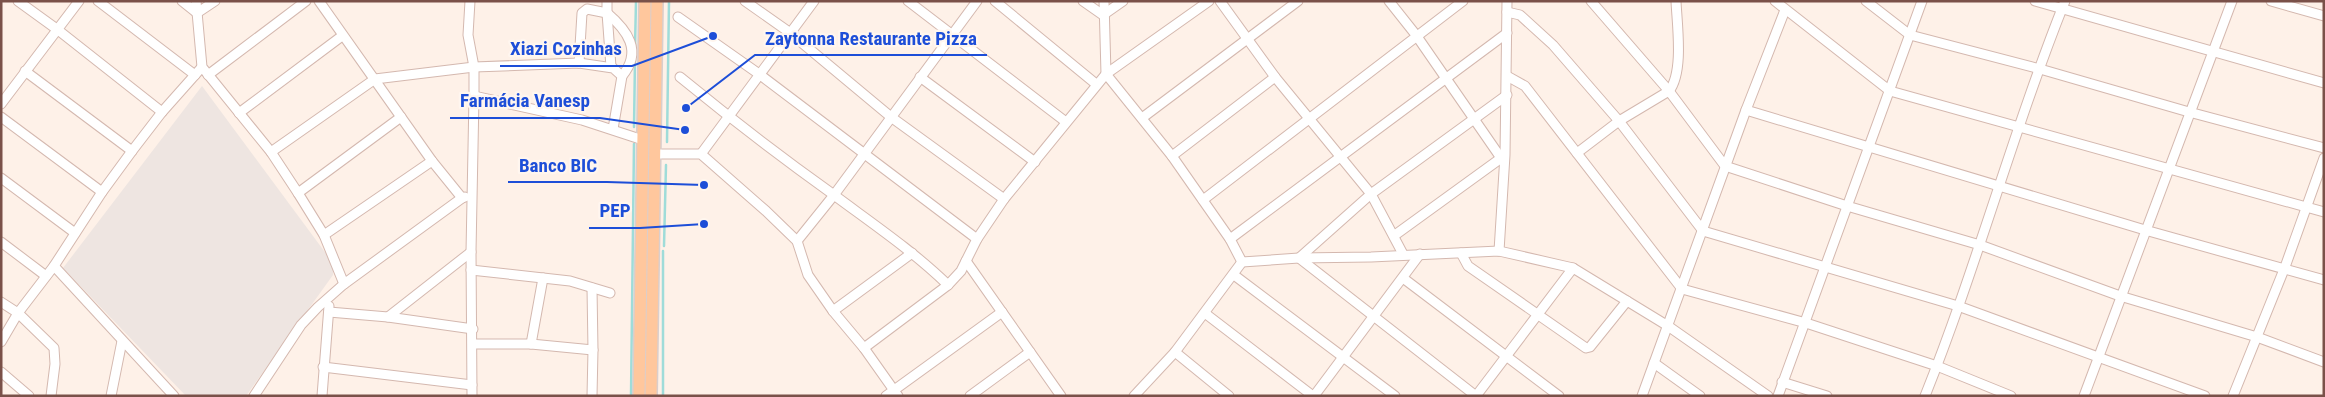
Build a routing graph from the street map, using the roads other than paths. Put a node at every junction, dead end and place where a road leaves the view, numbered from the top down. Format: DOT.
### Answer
graph roads {
  1 [pos="18,1"];
  2 [pos="79,1"];
  3 [pos="98,1"];
  4 [pos="182,1"];
  5 [pos="196,1"];
  6 [pos="215,1"];
  7 [pos="306,1"];
  8 [pos="319,1"];
  9 [pos="470,1"];
  10 [pos="607,1"];
  11 [pos="645,1"];
  12 [pos="657,1"];
  13 [pos="745,1"];
  14 [pos="814,1"];
  15 [pos="908,1"];
  16 [pos="976,1"];
  17 [pos="995,1"];
  18 [pos="1083,1"];
  19 [pos="1104,1"];
  20 [pos="1123,1"];
  21 [pos="1209,1"];
  22 [pos="1220,1"];
  23 [pos="1298,1"];
  24 [pos="1389,1"];
  25 [pos="1463,1"];
  26 [pos="1508,1"];
  27 [pos="1591,1"];
  28 [pos="1676,1"];
  29 [pos="1775,1"];
  30 [pos="1866,1"];
  31 [pos="1922,1"];
  32 [pos="2035,1"];
  33 [pos="2232,1"];
  34 [pos="2271,1"];
  35 [pos="2064,5"];
  36 [pos="1785,10"];
  37 [pos="1507,12"];
  38 [pos="197,13"];
  39 [pos="607,13"];
  40 [pos="1103,15"];
  41 [pos="2324,16"];
  42 [pos="678,17"];
  43 [pos="58,30"];
  44 [pos="789,32"];
  45 [pos="1507,33"];
  46 [pos="952,35"];
  47 [pos="342,36"];
  48 [pos="1416,36"];
  49 [pos="1910,36"];
  50 [pos="1248,39"];
  51 [pos="2212,51"];
  52 [pos="579,62"];
  53 [pos="202,67"];
  54 [pos="474,67"];
  55 [pos="611,67"];
  56 [pos="2040,69"];
  57 [pos="25,71"];
  58 [pos="759,74"];
  59 [pos="1106,74"];
  60 [pos="195,75"];
  61 [pos="208,76"];
  62 [pos="622,76"];
  63 [pos="1507,76"];
  64 [pos="680,77"];
  65 [pos="1275,77"];
  66 [pos="920,78"];
  67 [pos="1445,78"];
  68 [pos="375,79"];
  69 [pos="2324,83"];
  70 [pos="1096,84"];
  71 [pos="1669,91"];
  72 [pos="1890,91"];
  73 [pos="1507,95"];
  74 [pos="474,96"];
  75 [pos="1,104"];
  76 [pos="1746,110"];
  77 [pos="162,112"];
  78 [pos="2189,112"];
  79 [pos="238,113"];
  80 [pos="1,117"];
  81 [pos="401,117"];
  82 [pos="891,117"];
  83 [pos="1310,117"];
  84 [pos="729,118"];
  85 [pos="1142,118"];
  86 [pos="1473,118"];
  87 [pos="1619,121"];
  88 [pos="1066,122"];
  89 [pos="2019,127"];
  90 [pos="613,129"];
  91 [pos="643,140"];
  92 [pos="1869,147"];
  93 [pos="2324,148"];
  94 [pos="132,151"];
  95 [pos="271,152"];
  96 [pos="1577,153"];
  97 [pos="655,154"];
  98 [pos="701,154"];
  99 [pos="864,154"];
  100 [pos="1172,156"];
  101 [pos="1342,157"];
  102 [pos="1503,157"];
  103 [pos="2324,158"];
  104 [pos="432,161"];
  105 [pos="1036,162"];
  106 [pos="1725,166"];
  107 [pos="2168,169"];
  108 [pos="1,178"];
  109 [pos="1998,186"];
  110 [pos="102,192"];
  111 [pos="298,193"];
  112 [pos="472,193"];
  113 [pos="1371,194"];
  114 [pos="834,196"];
  115 [pos="462,198"];
  116 [pos="1004,199"];
  117 [pos="1203,200"];
  118 [pos="1847,206"];
  119 [pos="2305,206"];
  120 [pos="2324,212"];
  121 [pos="1703,230"];
  122 [pos="2145,230"];
  123 [pos="76,233"];
  124 [pos="324,234"];
  125 [pos="1395,235"];
  126 [pos="977,239"];
  127 [pos="1230,239"];
  128 [pos="1,242"];
  129 [pos="797,242"];
  130 [pos="1980,245"];
  131 [pos="1499,251"];
  132 [pos="471,252"];
  133 [pos="912,253"];
  134 [pos="1461,253"];
  135 [pos="1403,254"];
  136 [pos="1420,254"];
  137 [pos="1299,258"];
  138 [pos="966,261"];
  139 [pos="1242,262"];
  140 [pos="1826,265"];
  141 [pos="54,266"];
  142 [pos="1573,268"];
  143 [pos="2285,268"];
  144 [pos="471,270"];
  145 [pos="1234,274"];
  146 [pos="46,276"];
  147 [pos="543,278"];
  148 [pos="1403,278"];
  149 [pos="2324,280"];
  150 [pos="344,284"];
  151 [pos="948,285"];
  152 [pos="592,288"];
  153 [pos="1682,289"];
  154 [pos="610,293"];
  155 [pos="328,296"];
  156 [pos="2120,296"];
  157 [pos="1627,301"];
  158 [pos="1,302"];
  159 [pos="1958,306"];
  160 [pos="833,311"];
  161 [pos="329,312"];
  162 [pos="1002,312"];
  163 [pos="18,313"];
  164 [pos="1206,314"];
  165 [pos="1536,314"];
  166 [pos="1373,316"];
  167 [pos="388,317"];
  168 [pos="1806,323"];
  169 [pos="1668,326"];
  170 [pos="473,329"];
  171 [pos="2257,337"];
  172 [pos="122,341"];
  173 [pos="1,342"];
  174 [pos="473,344"];
  175 [pos="532,344"];
  176 [pos="864,348"];
  177 [pos="593,350"];
  178 [pos="1030,352"];
  179 [pos="1175,352"];
  180 [pos="1506,356"];
  181 [pos="2100,356"];
  182 [pos="1344,357"];
  183 [pos="2324,362"];
  184 [pos="1654,363"];
  185 [pos="1937,366"];
  186 [pos="323,367"];
  187 [pos="1,372"];
  188 [pos="1782,382"];
  189 [pos="472,385"];
  190 [pos="896,393"];
  191 [pos="1141,394"];
  192 [pos="1059,395"];
  193 [pos="29,396"];
  194 [pos="51,396"];
  195 [pos="111,396"];
  196 [pos="174,396"];
  197 [pos="254,396"];
  198 [pos="322,396"];
  199 [pos="472,396"];
  200 [pos="592,396"];
  201 [pos="639,396"];
  202 [pos="651,396"];
  203 [pos="886,396"];
  204 [pos="970,396"];
  205 [pos="1229,396"];
  206 [pos="1314,396"];
  207 [pos="1395,396"];
  208 [pos="1476,396"];
  209 [pos="1559,396"];
  210 [pos="1642,396"];
  211 [pos="1700,396"];
  212 [pos="1768,396"];
  213 [pos="1778,396"];
  214 [pos="1827,396"];
  215 [pos="1925,396"];
  216 [pos="2011,396"];
  217 [pos="2084,396"];
  218 [pos="2205,396"];
  219 [pos="2233,396"];
  1 -- 43 [label="street"];
  2 -- 43 [label="street"];
  3 -- 60 [label="street"];
  4 -- 38 [label="street"];
  5 -- 38 [label="street"];
  6 -- 38 [label="street"];
  7 -- 61 [label="street"];
  8 -- 47 [label="street"];
  9 -- 54 [label="street"];
  10 -- 39 [label="street"];
  11 -- 91 [label="main road"];
  12 -- 97 [label="main road"];
  13 -- 44 [label="street"];
  14 -- 44 [label="street"];
  15 -- 46 [label="street"];
  16 -- 46 [label="street"];
  17 -- 70 [label="street"];
  18 -- 40 [label="street"];
  19 -- 40 [label="street"];
  20 -- 40 [label="street"];
  21 -- 59 [label="street"];
  22 -- 50 [label="street"];
  23 -- 50 [label="street"];
  24 -- 48 [label="street"];
  25 -- 48 [label="street"];
  26 -- 37 [label="street"];
  27 -- 71 [label="street"];
  28 -- 71 [label="street"];
  29 -- 36 [label="street"];
  30 -- 49 [label="street"];
  31 -- 49 [label="street"];
  32 -- 35 [label="street"];
  33 -- 51 [label="street"];
  34 -- 41 [label="street"];
  35 -- 51 [label="street"];
  35 -- 56 [label="street"];
  36 -- 72 [label="street"];
  36 -- 76 [label="street"];
  37 -- 45 [label="street"];
  37 -- 87 [label="street"];
  38 -- 53 [label="street"];
  39 -- 52 [label="street"];
  39 -- 55 [label="street"];
  39 -- 62 [label="street"];
  40 -- 59 [label="street"];
  42 -- 58 [label="street"];
  43 -- 57 [label="street"];
  43 -- 77 [label="street"];
  44 -- 58 [label="street"];
  44 -- 82 [label="street"];
  45 -- 63 [label="street"];
  45 -- 67 [label="street"];
  46 -- 66 [label="street"];
  46 -- 88 [label="street"];
  47 -- 68 [label="street"];
  47 -- 79 [label="street"];
  48 -- 67 [label="street"];
  48 -- 83 [label="street"];
  49 -- 56 [label="street"];
  49 -- 72 [label="street"];
  50 -- 65 [label="street"];
  50 -- 85 [label="street"];
  51 -- 69 [label="street"];
  51 -- 78 [label="street"];
  52 -- 54 [label="street"];
  52 -- 55 [label="street"];
  53 -- 60 [label="street"];
  53 -- 61 [label="street"];
  54 -- 68 [label="street"];
  54 -- 74 [label="street"];
  55 -- 62 [label="street"];
  56 -- 78 [label="street"];
  56 -- 89 [label="street"];
  57 -- 75 [label="street"];
  57 -- 94 [label="street"];
  58 -- 84 [label="street"];
  58 -- 99 [label="street"];
  59 -- 70 [label="street"];
  59 -- 85 [label="street"];
  60 -- 77 [label="street"];
  61 -- 79 [label="street"];
  62 -- 90 [label="street"];
  63 -- 73 [label="street"];
  63 -- 96 [label="street"];
  64 -- 84 [label="street"];
  65 -- 83 [label="street"];
  65 -- 100 [label="street"];
  66 -- 82 [label="street"];
  66 -- 105 [label="street"];
  67 -- 86 [label="street"];
  67 -- 101 [label="street"];
  68 -- 81 [label="street"];
  68 -- 95 [label="street"];
  70 -- 88 [label="street"];
  71 -- 87 [label="street"];
  71 -- 106 [label="street"];
  72 -- 89 [label="street"];
  72 -- 92 [label="street"];
  73 -- 86 [label="street"];
  73 -- 102 [label="street"];
  74 -- 90 [label="street"];
  74 -- 112 [label="street"];
  76 -- 92 [label="street"];
  76 -- 106 [label="street"];
  77 -- 94 [label="street"];
  78 -- 93 [label="street"];
  78 -- 107 [label="street"];
  79 -- 95 [label="street"];
  80 -- 110 [label="street"];
  81 -- 104 [label="street"];
  81 -- 111 [label="street"];
  82 -- 99 [label="street"];
  82 -- 116 [label="street"];
  83 -- 101 [label="street"];
  83 -- 117 [label="street"];
  84 -- 98 [label="street"];
  84 -- 114 [label="street"];
  85 -- 100 [label="street"];
  86 -- 102 [label="street"];
  86 -- 113 [label="street"];
  87 -- 96 [label="street"];
  87 -- 121 [label="street"];
  88 -- 105 [label="street"];
  89 -- 107 [label="street"];
  89 -- 109 [label="street"];
  90 -- 91 [label="street"];
  91 -- 201 [label="main road"];
  92 -- 109 [label="street"];
  92 -- 118 [label="street"];
  94 -- 110 [label="street"];
  95 -- 111 [label="street"];
  96 -- 153 [label="street"];
  97 -- 98 [label="street"];
  97 -- 202 [label="main road"];
  98 -- 129 [label="street"];
  99 -- 114 [label="street"];
  99 -- 126 [label="street"];
  100 -- 117 [label="street"];
  101 -- 113 [label="street"];
  101 -- 127 [label="street"];
  102 -- 125 [label="street"];
  102 -- 131 [label="street"];
  103 -- 119 [label="street"];
  104 -- 115 [label="street"];
  104 -- 124 [label="street"];
  105 -- 116 [label="street"];
  106 -- 118 [label="street"];
  106 -- 121 [label="street"];
  107 -- 119 [label="street"];
  107 -- 122 [label="street"];
  108 -- 123 [label="street"];
  109 -- 122 [label="street"];
  109 -- 130 [label="street"];
  110 -- 123 [label="street"];
  111 -- 124 [label="street"];
  112 -- 115 [label="street"];
  112 -- 132 [label="street"];
  113 -- 125 [label="street"];
  113 -- 137 [label="street"];
  114 -- 129 [label="street"];
  114 -- 133 [label="street"];
  115 -- 150 [label="street"];
  116 -- 126 [label="street"];
  117 -- 127 [label="street"];
  118 -- 130 [label="street"];
  118 -- 140 [label="street"];
  119 -- 120 [label="street"];
  119 -- 143 [label="street"];
  121 -- 140 [label="street"];
  121 -- 153 [label="street"];
  122 -- 143 [label="street"];
  122 -- 156 [label="street"];
  123 -- 141 [label="street"];
  124 -- 150 [label="street"];
  125 -- 135 [label="street"];
  126 -- 138 [label="street"];
  127 -- 139 [label="street"];
  128 -- 146 [label="street"];
  129 -- 160 [label="street"];
  130 -- 156 [label="street"];
  130 -- 159 [label="street"];
  131 -- 134 [label="street"];
  131 -- 142 [label="street"];
  132 -- 144 [label="street"];
  132 -- 167 [label="street"];
  133 -- 151 [label="street"];
  133 -- 160 [label="street"];
  134 -- 136 [label="street"];
  134 -- 165 [label="street"];
  135 -- 136 [label="street"];
  135 -- 137 [label="street"];
  136 -- 148 [label="street"];
  137 -- 139 [label="street"];
  137 -- 166 [label="street"];
  138 -- 151 [label="street"];
  138 -- 162 [label="street"];
  139 -- 145 [label="street"];
  140 -- 159 [label="street"];
  140 -- 168 [label="street"];
  141 -- 146 [label="street"];
  141 -- 172 [label="street"];
  142 -- 157 [label="street"];
  142 -- 165 [label="street"];
  143 -- 149 [label="street"];
  143 -- 171 [label="street"];
  144 -- 147 [label="street"];
  144 -- 170 [label="street"];
  145 -- 164 [label="street"];
  145 -- 182 [label="street"];
  146 -- 163 [label="street"];
  147 -- 152 [label="street"];
  147 -- 175 [label="street"];
  148 -- 166 [label="street"];
  148 -- 180 [label="street"];
  150 -- 155 [label="street"];
  151 -- 176 [label="street"];
  152 -- 154 [label="street"];
  152 -- 177 [label="street"];
  153 -- 168 [label="street"];
  153 -- 169 [label="street"];
  155 -- 161 [label="street"];
  155 -- 197 [label="street"];
  156 -- 171 [label="street"];
  156 -- 181 [label="street"];
  157 -- 165 [label="street"];
  157 -- 169 [label="street"];
  158 -- 163 [label="street"];
  159 -- 181 [label="street"];
  159 -- 185 [label="street"];
  160 -- 176 [label="street"];
  161 -- 167 [label="street"];
  161 -- 186 [label="street"];
  162 -- 178 [label="street"];
  162 -- 190 [label="street"];
  163 -- 173 [label="street"];
  163 -- 194 [label="street"];
  164 -- 179 [label="street"];
  164 -- 206 [label="street"];
  165 -- 180 [label="street"];
  166 -- 182 [label="street"];
  166 -- 208 [label="street"];
  167 -- 170 [label="street"];
  168 -- 185 [label="street"];
  168 -- 188 [label="street"];
  169 -- 184 [label="street"];
  169 -- 212 [label="street"];
  170 -- 174 [label="street"];
  171 -- 183 [label="street"];
  171 -- 219 [label="street"];
  172 -- 195 [label="street"];
  172 -- 196 [label="street"];
  174 -- 175 [label="street"];
  174 -- 189 [label="street"];
  175 -- 177 [label="street"];
  176 -- 190 [label="street"];
  177 -- 200 [label="street"];
  178 -- 192 [label="street"];
  178 -- 204 [label="street"];
  179 -- 191 [label="street"];
  179 -- 205 [label="street"];
  180 -- 208 [label="street"];
  180 -- 209 [label="street"];
  181 -- 217 [label="street"];
  181 -- 218 [label="street"];
  182 -- 206 [label="street"];
  182 -- 207 [label="street"];
  184 -- 210 [label="street"];
  184 -- 211 [label="street"];
  185 -- 215 [label="street"];
  185 -- 216 [label="street"];
  186 -- 189 [label="street"];
  186 -- 198 [label="street"];
  187 -- 193 [label="street"];
  188 -- 213 [label="street"];
  188 -- 214 [label="street"];
  189 -- 199 [label="street"];
  190 -- 203 [label="street"];
}
